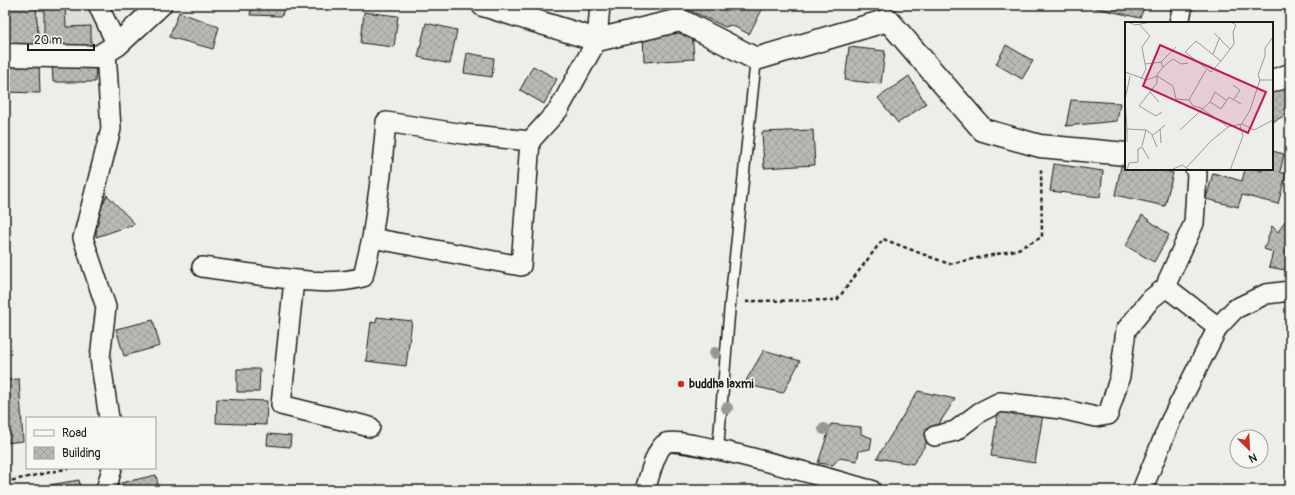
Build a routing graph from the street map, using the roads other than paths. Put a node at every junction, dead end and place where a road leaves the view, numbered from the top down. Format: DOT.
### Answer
graph roads {
  1 [pos="98,5"];
  2 [pos="160,5"];
  3 [pos="483,5"];
  4 [pos="600,5"];
  5 [pos="1183,5"];
  6 [pos="1179,22"];
  7 [pos="597,40"];
  8 [pos="112,48"];
  9 [pos="5,54"];
  10 [pos="756,59"];
  11 [pos="1290,75"];
  12 [pos="1273,81"];
  13 [pos="530,141"];
  14 [pos="1125,154"];
  15 [pos="1195,170"];
  16 [pos="372,238"];
  17 [pos="202,267"];
  18 [pos="294,280"];
  19 [pos="1166,287"];
  20 [pos="1290,291"];
  21 [pos="1218,327"];
  22 [pos="109,417"];
  23 [pos="370,427"];
  24 [pos="935,436"];
  25 [pos="718,449"];
  26 [pos="112,469"];
  27 [pos="106,490"];
  28 [pos="645,490"];
  29 [pos="871,490"];
  30 [pos="1142,490"];
  1 -- 8 [label="street"];
  2 -- 8 [label="street"];
  3 -- 7 [label="street"];
  4 -- 7 [label="street"];
  5 -- 6 [label="street"];
  7 -- 10 [label="street"];
  7 -- 13 [label="street"];
  8 -- 9 [label="street"];
  8 -- 22 [label="street"];
  10 -- 14 [label="street"];
  10 -- 25 [label="lane"];
  11 -- 12 [label="street"];
  13 -- 16 [label="street"];
  13 -- 16 [label="street"];
  15 -- 19 [label="street"];
  16 -- 18 [label="street"];
  17 -- 18 [label="street"];
  18 -- 23 [label="street"];
  19 -- 21 [label="street"];
  19 -- 24 [label="street"];
  20 -- 21 [label="street"];
  21 -- 30 [label="street"];
  25 -- 28 [label="street"];
  25 -- 29 [label="street"];
  26 -- 27 [label="street"];
}
